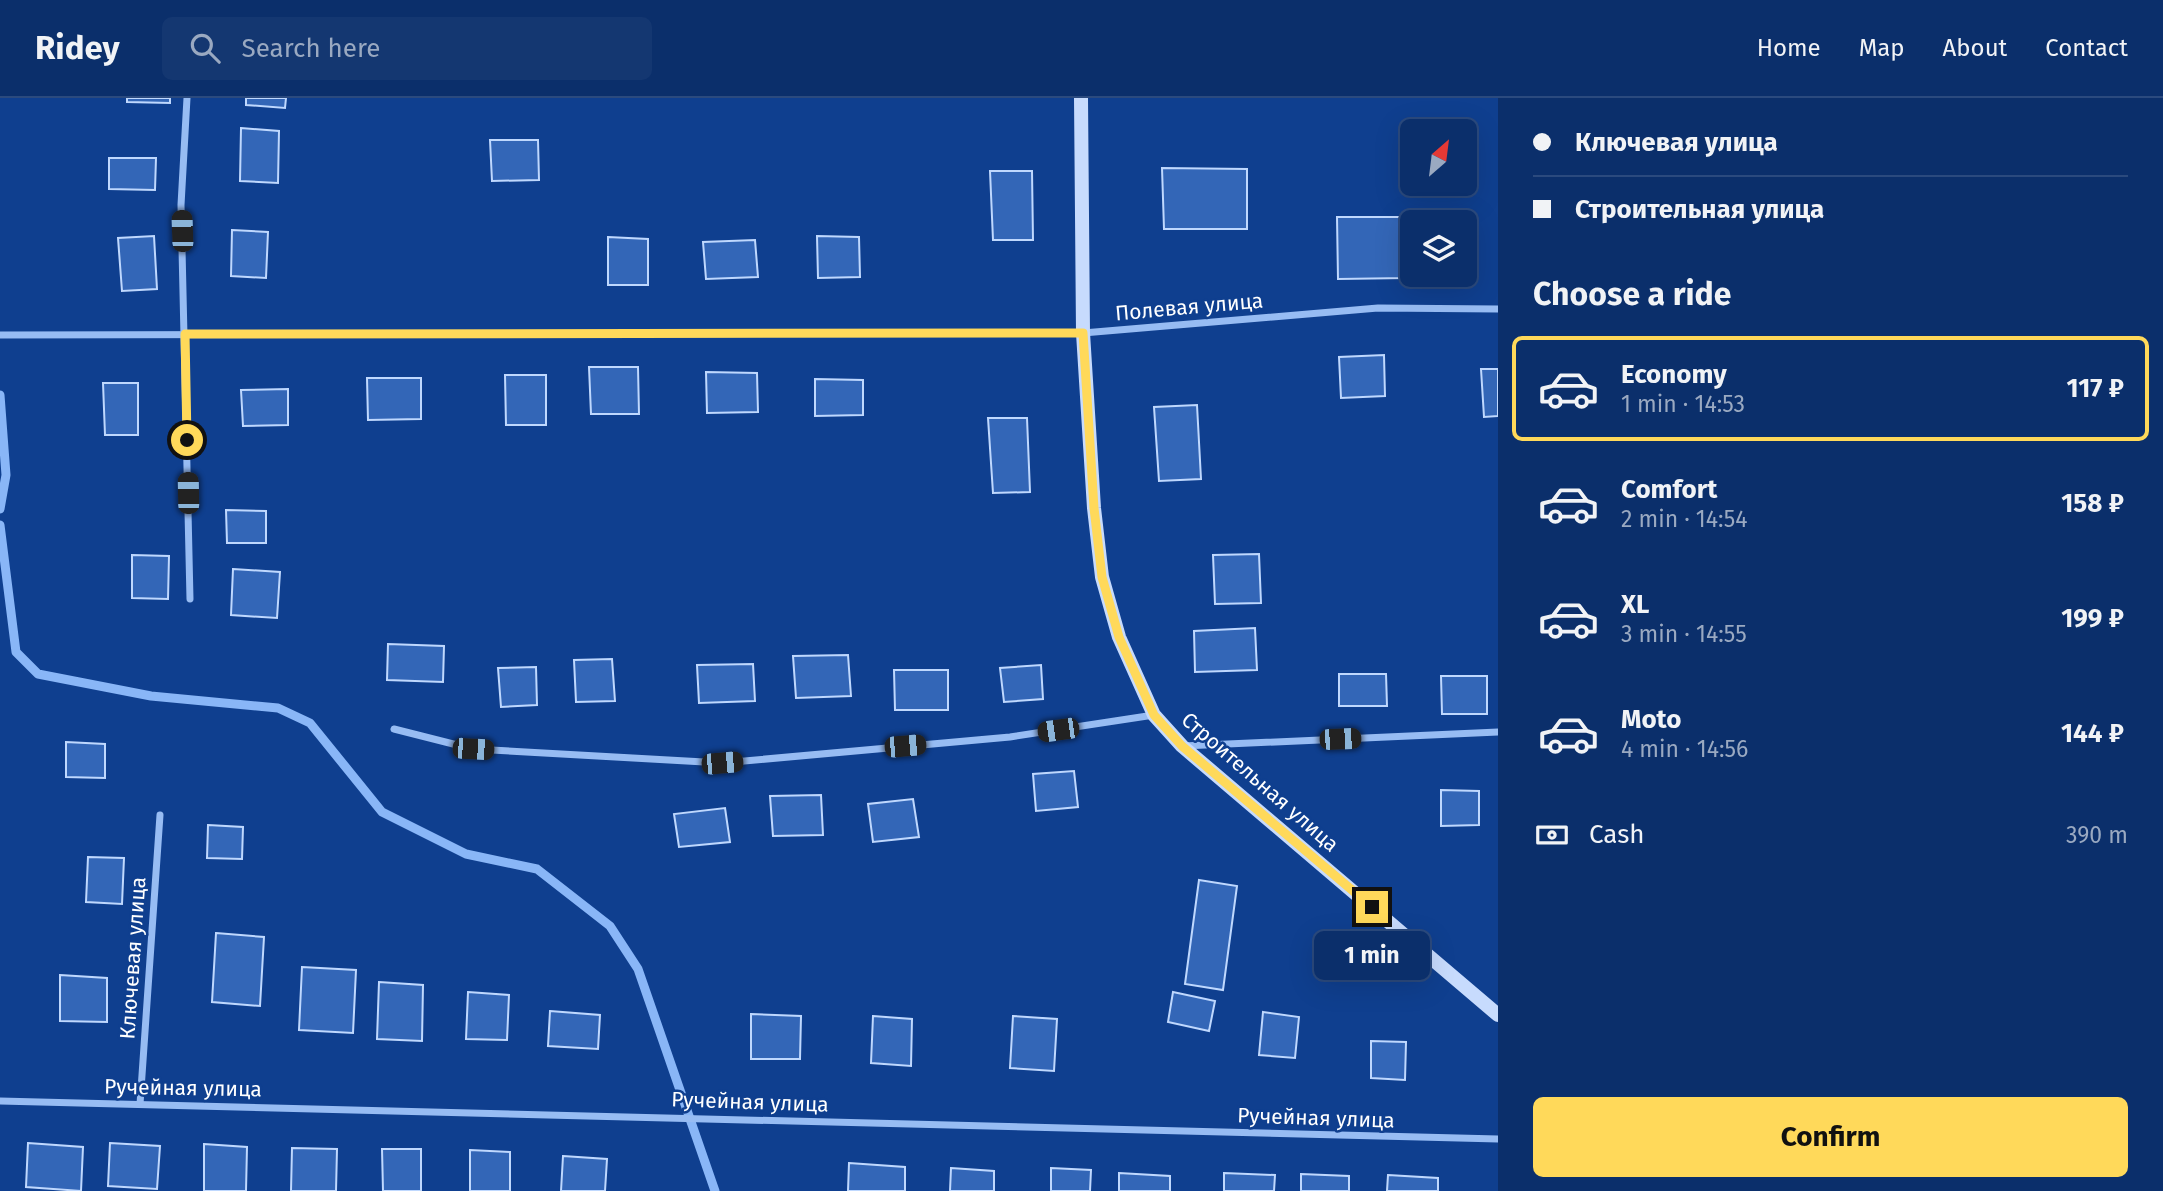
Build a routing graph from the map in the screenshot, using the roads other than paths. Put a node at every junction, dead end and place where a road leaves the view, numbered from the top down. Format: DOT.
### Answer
graph roads {
  1 [pos="187,98"];
  2 [pos="1081,98"];
  3 [pos="1498,309"];
  4 [pos="1083,333"];
  5 [pos="185,334"];
  6 [pos="0,335"];
  7 [pos="190,600"];
  8 [pos="1154,715"];
  9 [pos="394,729"];
  10 [pos="1498,732"];
  11 [pos="1182,746"];
  12 [pos="160,815"];
  13 [pos="1498,1014"];
  14 [pos="0,1101"];
  15 [pos="139,1104"];
  16 [pos="1498,1139"];
  1 -- 5 [label="street"];
  2 -- 4 [label="street, Строительная улица"];
  3 -- 4 [label="street, Полевая улица"];
  4 -- 5 [label="street, Полевая улица"];
  4 -- 8 [label="street, Строительная улица"];
  5 -- 6 [label="street, Полевая улица"];
  5 -- 7 [label="street"];
  8 -- 9 [label="street"];
  8 -- 11 [label="street, Строительная улица"];
  10 -- 11 [label="street"];
  11 -- 13 [label="street, Строительная улица"];
  12 -- 15 [label="street, Ключевая улица"];
  14 -- 15 [label="street, Ручейная улица"];
  15 -- 16 [label="street, Ручейная улица"];
}
